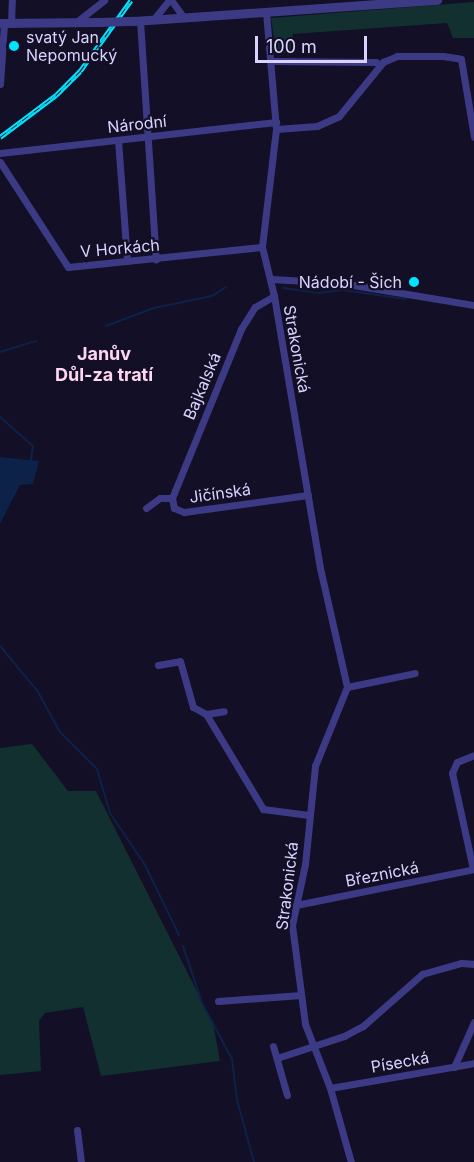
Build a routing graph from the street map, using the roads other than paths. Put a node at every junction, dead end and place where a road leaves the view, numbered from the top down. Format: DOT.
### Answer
graph roads {
  1 [pos="12,0"];
  2 [pos="104,0"];
  3 [pos="170,0"];
  4 [pos="437,0"];
  5 [pos="389,2"];
  6 [pos="320,4"];
  7 [pos="266,12"];
  8 [pos="184,18"];
  9 [pos="153,20"];
  10 [pos="137,21"];
  11 [pos="75,23"];
  12 [pos="5,24"];
  13 [pos="271,61"];
  14 [pos="376,62"];
  15 [pos="0,84"];
  16 [pos="276,125"];
  17 [pos="147,136"];
  18 [pos="474,137"];
  19 [pos="118,140"];
  20 [pos="0,153"];
  21 [pos="0,162"];
  22 [pos="262,247"];
  23 [pos="156,259"];
  24 [pos="128,261"];
  25 [pos="271,279"];
  26 [pos="274,296"];
  27 [pos="474,305"];
  28 [pos="308,495"];
  29 [pos="171,498"];
  30 [pos="146,508"];
  31 [pos="158,664"];
  32 [pos="415,673"];
  33 [pos="347,687"];
  34 [pos="224,711"];
  35 [pos="206,714"];
  36 [pos="474,755"];
  37 [pos="309,815"];
  38 [pos="473,869"];
  39 [pos="296,905"];
  40 [pos="474,964"];
  41 [pos="301,995"];
  42 [pos="218,1001"];
  43 [pos="474,1022"];
  44 [pos="273,1046"];
  45 [pos="314,1047"];
  46 [pos="277,1058"];
  47 [pos="474,1063"];
  48 [pos="454,1066"];
  49 [pos="330,1088"];
  50 [pos="287,1095"];
  51 [pos="77,1130"];
  52 [pos="81,1162"];
  53 [pos="351,1162"];
  1 -- 12 [label="street"];
  2 -- 11 [label="street"];
  3 -- 8 [label="street"];
  3 -- 9 [label="street"];
  4 -- 5 [label="street"];
  5 -- 6 [label="street"];
  6 -- 7 [label="street"];
  7 -- 8 [label="street"];
  7 -- 13 [label="street, Strakonická"];
  8 -- 9 [label="street"];
  9 -- 10 [label="street"];
  10 -- 11 [label="street, bridge"];
  10 -- 17 [label="street"];
  11 -- 12 [label="street"];
  12 -- 15 [label="street"];
  13 -- 14 [label="street"];
  13 -- 16 [label="street, Strakonická"];
  16 -- 17 [label="street, Národní"];
  16 -- 18 [label="street, Národní"];
  16 -- 22 [label="street, Strakonická"];
  17 -- 19 [label="street, Národní"];
  17 -- 23 [label="street"];
  19 -- 20 [label="street, Národní"];
  19 -- 24 [label="street"];
  21 -- 24 [label="street, V Horkách"];
  22 -- 23 [label="street, V Horkách"];
  22 -- 25 [label="street, Strakonická"];
  23 -- 24 [label="street, V Horkách"];
  25 -- 26 [label="street, Strakonická"];
  25 -- 27 [label="street"];
  26 -- 28 [label="street, Strakonická"];
  26 -- 29 [label="street, Bajkalská"];
  28 -- 29 [label="street, Jičínská"];
  28 -- 33 [label="street, Strakonická"];
  29 -- 30 [label="street, Jičínská"];
  31 -- 35 [label="street"];
  32 -- 33 [label="street"];
  33 -- 37 [label="street, Strakonická"];
  34 -- 35 [label="street"];
  35 -- 37 [label="street"];
  36 -- 38 [label="street"];
  37 -- 39 [label="street, Strakonická"];
  38 -- 39 [label="street, Březnická"];
  39 -- 41 [label="street, Strakonická"];
  40 -- 45 [label="street"];
  41 -- 42 [label="street"];
  41 -- 45 [label="street, Strakonická"];
  43 -- 48 [label="street"];
  44 -- 46 [label="street"];
  45 -- 46 [label="street"];
  45 -- 49 [label="street, Strakonická"];
  46 -- 50 [label="street"];
  47 -- 48 [label="street, Písecká"];
  48 -- 49 [label="street, Písecká"];
  49 -- 53 [label="street, Strakonická"];
  51 -- 52 [label="street"];
}
